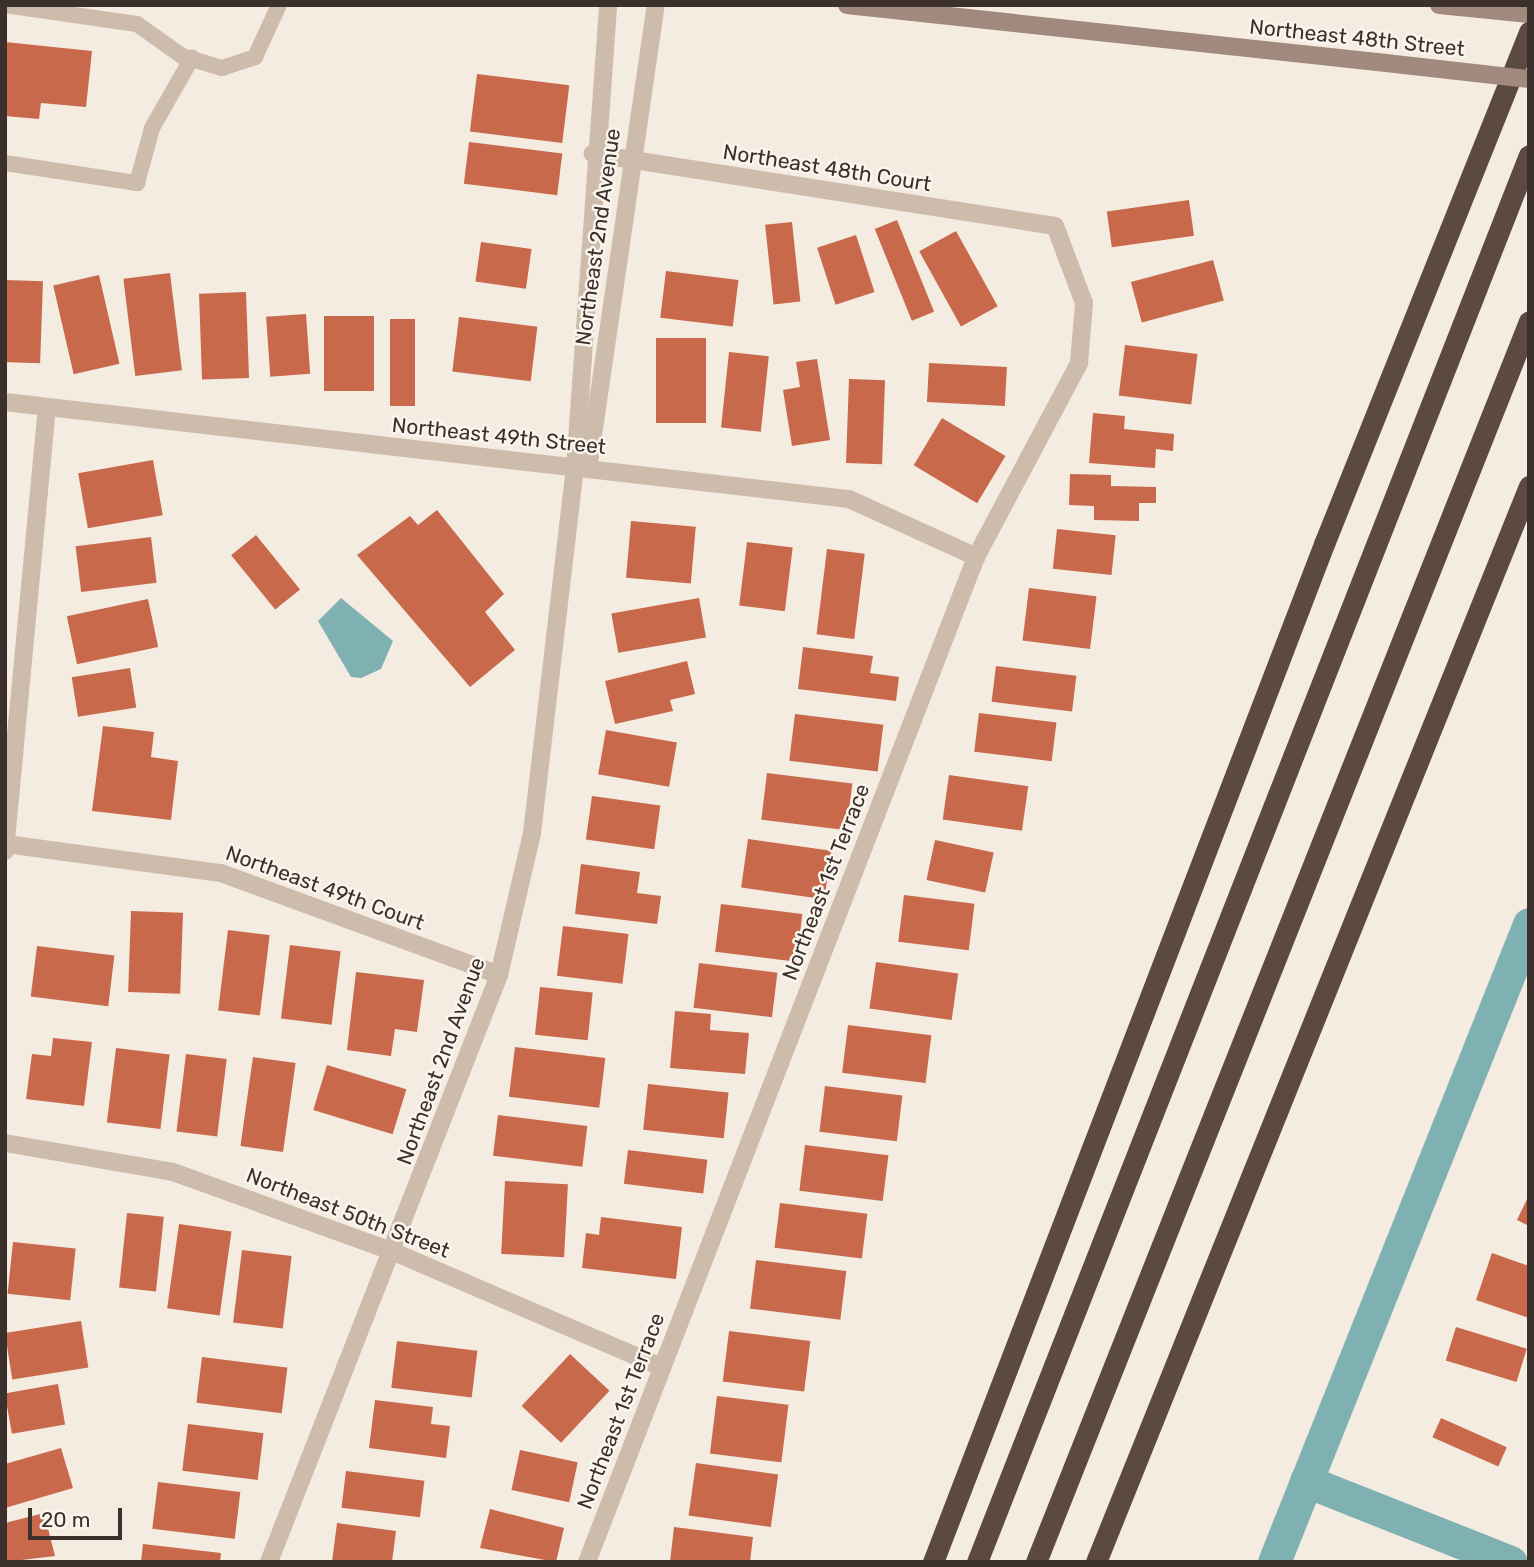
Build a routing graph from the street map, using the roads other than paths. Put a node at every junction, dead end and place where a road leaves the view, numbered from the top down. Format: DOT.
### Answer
graph roads {
  1 [pos="5,5"];
  2 [pos="279,5"];
  3 [pos="608,5"];
  4 [pos="656,5"];
  5 [pos="847,5"];
  6 [pos="1438,5"];
  7 [pos="1529,14"];
  8 [pos="1529,32"];
  9 [pos="192,58"];
  10 [pos="1529,79"];
  11 [pos="593,154"];
  12 [pos="1529,155"];
  13 [pos="632,160"];
  14 [pos="5,163"];
  15 [pos="1055,226"];
  16 [pos="1529,321"];
  17 [pos="5,402"];
  18 [pos="47,407"];
  19 [pos="575,468"];
  20 [pos="1529,486"];
  21 [pos="976,557"];
  22 [pos="6,844"];
  23 [pos="5,851"];
  24 [pos="499,975"];
  25 [pos="5,1143"];
  26 [pos="394,1252"];
  27 [pos="662,1367"];
  28 [pos="269,1562"];
  29 [pos="587,1562"];
  30 [pos="933,1562"];
  31 [pos="977,1562"];
  32 [pos="1036,1562"];
  33 [pos="1096,1562"];
  1 -- 9 [label="lane"];
  2 -- 9 [label="lane"];
  3 -- 11 [label="street, Northeast 2nd Avenue"];
  4 -- 13 [label="street, Northeast 2nd Avenue"];
  5 -- 10 [label="main road, Northeast 48th Street, bridge"];
  6 -- 7 [label="main road, Northeast 48th Street"];
  8 -- 30 [label="highway"];
  9 -- 14 [label="lane"];
  11 -- 13 [label="street, Northeast 48th Court"];
  11 -- 19 [label="street, Northeast 2nd Avenue"];
  12 -- 31 [label="highway"];
  13 -- 15 [label="street, Northeast 48th Court"];
  13 -- 19 [label="street, Northeast 2nd Avenue"];
  15 -- 21 [label="street, Northeast 1st Terrace"];
  16 -- 32 [label="highway"];
  17 -- 18 [label="street, Northeast 49th Street"];
  18 -- 19 [label="street, Northeast 49th Street"];
  18 -- 22 [label="street"];
  19 -- 21 [label="street, Northeast 49th Street"];
  19 -- 24 [label="street, Northeast 2nd Avenue"];
  20 -- 33 [label="highway"];
  21 -- 27 [label="street, Northeast 1st Terrace"];
  22 -- 23 [label="street"];
  22 -- 24 [label="street, Northeast 49th Court"];
  24 -- 26 [label="street, Northeast 2nd Avenue"];
  25 -- 26 [label="street, Northeast 50th Street"];
  26 -- 27 [label="street, Northeast 50th Street"];
  26 -- 28 [label="street, Northeast 2nd Avenue"];
  27 -- 29 [label="street, Northeast 1st Terrace"];
}
